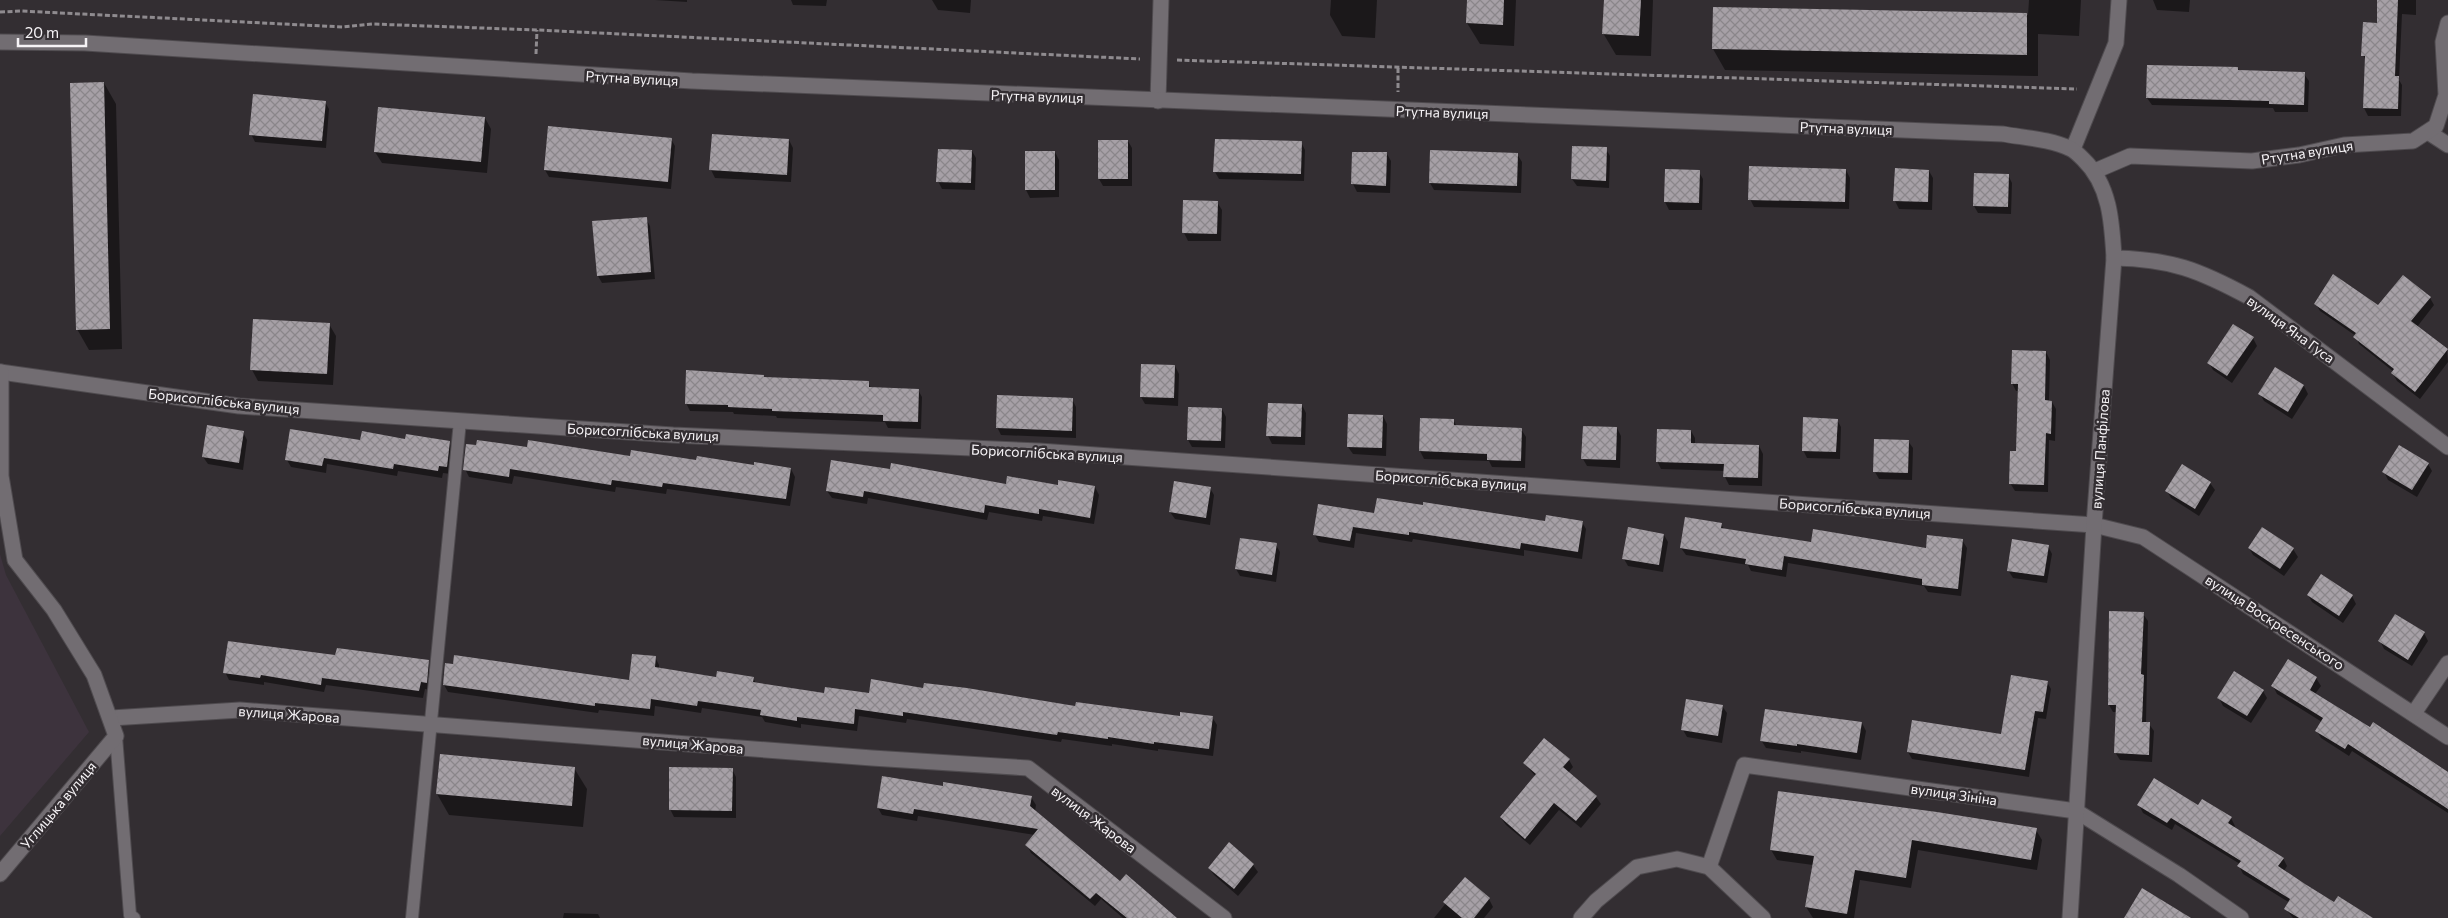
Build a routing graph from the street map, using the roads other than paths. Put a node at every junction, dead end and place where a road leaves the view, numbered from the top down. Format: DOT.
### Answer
graph roads {
  1 [pos="1161,0"];
  2 [pos="2119,0"];
  3 [pos="2448,23"];
  4 [pos="0,42"];
  5 [pos="1158,101"];
  6 [pos="2432,129"];
  7 [pos="2448,145"];
  8 [pos="2073,149"];
  9 [pos="2095,171"];
  10 [pos="2114,258"];
  11 [pos="1,372"];
  12 [pos="460,420"];
  13 [pos="2448,446"];
  14 [pos="2094,525"];
  15 [pos="2448,663"];
  16 [pos="2414,713"];
  17 [pos="111,718"];
  18 [pos="430,724"];
  19 [pos="116,736"];
  20 [pos="2448,737"];
  21 [pos="2076,811"];
  22 [pos="1709,867"];
  23 [pos="0,874"];
  24 [pos="134,918"];
  25 [pos="412,918"];
  26 [pos="1224,918"];
  27 [pos="1581,918"];
  28 [pos="1763,918"];
  29 [pos="2070,918"];
  30 [pos="2241,918"];
  1 -- 5 [label="street"];
  2 -- 8 [label="street"];
  3 -- 6 [label="street"];
  4 -- 5 [label="street, Ртутна вулиця"];
  5 -- 8 [label="street, Ртутна вулиця"];
  6 -- 7 [label="street"];
  6 -- 9 [label="street, Ртутна вулиця"];
  8 -- 9 [label="street, вулиця Панфілова"];
  9 -- 10 [label="street, вулиця Панфілова"];
  10 -- 13 [label="street, вулиця Яна Гуса"];
  10 -- 14 [label="street, вулиця Панфілова"];
  11 -- 12 [label="street, Борисоглібська вулиця"];
  11 -- 17 [label="street"];
  12 -- 14 [label="street, Борисоглібська вулиця"];
  12 -- 18 [label="lane"];
  14 -- 16 [label="street, вулиця Воскресенського"];
  14 -- 21 [label="street, вулиця Панфілова"];
  15 -- 16 [label="street"];
  16 -- 20 [label="street, вулиця Воскресенського"];
  17 -- 18 [label="street, вулиця Жарова"];
  17 -- 19 [label="street"];
  18 -- 25 [label="lane"];
  18 -- 26 [label="street, вулиця Жарова"];
  19 -- 23 [label="street, Углицька вулиця"];
  19 -- 24 [label="lane"];
  21 -- 22 [label="street, вулиця Зініна"];
  21 -- 29 [label="street, вулиця Панфілова"];
  21 -- 30 [label="street, вулиця Зініна"];
  22 -- 27 [label="street"];
  22 -- 28 [label="street"];
}
